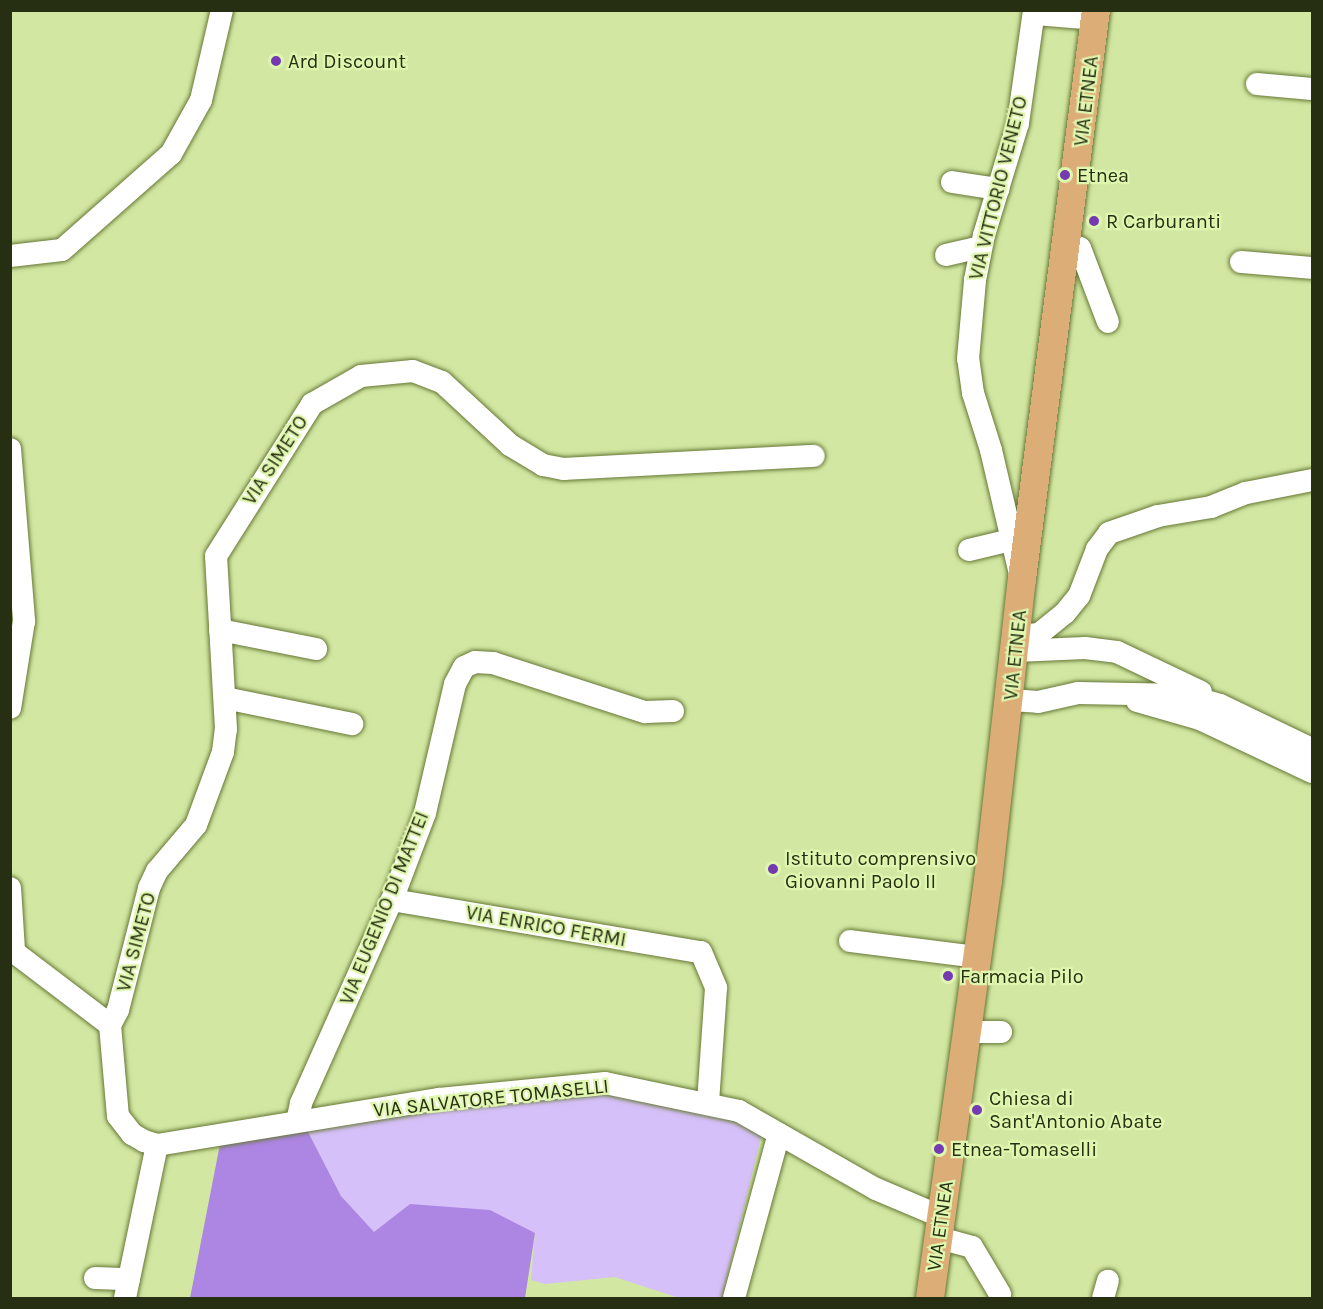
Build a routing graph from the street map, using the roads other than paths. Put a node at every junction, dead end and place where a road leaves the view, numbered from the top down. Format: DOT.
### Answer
graph roads {
  1 [pos="222,10"];
  2 [pos="1034,12"];
  3 [pos="1096,15"];
  4 [pos="1257,84"];
  5 [pos="1312,89"];
  6 [pos="952,182"];
  7 [pos="998,189"];
  8 [pos="1067,246"];
  9 [pos="981,247"];
  10 [pos="946,255"];
  11 [pos="10,256"];
  12 [pos="1241,261"];
  13 [pos="1312,268"];
  14 [pos="1108,322"];
  15 [pos="10,449"];
  16 [pos="814,456"];
  17 [pos="1312,480"];
  18 [pos="1011,540"];
  19 [pos="969,550"];
  20 [pos="1022,579"];
  21 [pos="220,630"];
  22 [pos="1031,641"];
  23 [pos="316,650"];
  24 [pos="1101,692"];
  25 [pos="225,698"];
  26 [pos="1011,700"];
  27 [pos="1220,705"];
  28 [pos="10,708"];
  29 [pos="673,711"];
  30 [pos="352,724"];
  31 [pos="1312,749"];
  32 [pos="1312,772"];
  33 [pos="10,888"];
  34 [pos="392,900"];
  35 [pos="850,941"];
  36 [pos="12,950"];
  37 [pos="976,957"];
  38 [pos="110,1026"];
  39 [pos="966,1032"];
  40 [pos="1001,1032"];
  41 [pos="708,1103"];
  42 [pos="297,1121"];
  43 [pos="779,1134"];
  44 [pos="157,1145"];
  45 [pos="941,1227"];
  46 [pos="95,1278"];
  47 [pos="127,1289"];
  48 [pos="1000,1294"];
  49 [pos="734,1299"];
  50 [pos="930,1299"];
  1 -- 11 [label="street"];
  2 -- 3 [label="street"];
  2 -- 7 [label="street, VIA VITTORIO VENETO"];
  3 -- 8 [label="main road, VIA ETNEA"];
  4 -- 5 [label="street"];
  6 -- 7 [label="street"];
  7 -- 9 [label="street, VIA VITTORIO VENETO"];
  8 -- 14 [label="street"];
  8 -- 20 [label="main road, VIA ETNEA"];
  9 -- 10 [label="street"];
  9 -- 18 [label="street, VIA VITTORIO VENETO"];
  12 -- 13 [label="street"];
  15 -- 28 [label="street"];
  16 -- 21 [label="street, VIA SIMETO"];
  17 -- 22 [label="street"];
  18 -- 19 [label="street"];
  18 -- 20 [label="street, VIA VITTORIO VENETO"];
  20 -- 22 [label="main road, VIA ETNEA"];
  21 -- 23 [label="street"];
  21 -- 25 [label="street, VIA SIMETO"];
  22 -- 26 [label="main road, VIA ETNEA"];
  22 -- 27 [label="street"];
  24 -- 26 [label="street"];
  24 -- 27 [label="street"];
  24 -- 32 [label="street"];
  25 -- 30 [label="street"];
  25 -- 38 [label="street, VIA SIMETO"];
  26 -- 37 [label="main road, VIA ETNEA"];
  27 -- 31 [label="street"];
  29 -- 34 [label="street, VIA EUGENIO DI MATTEI"];
  33 -- 36 [label="street"];
  34 -- 41 [label="street, VIA ENRICO FERMI"];
  34 -- 42 [label="street, VIA EUGENIO DI MATTEI"];
  35 -- 37 [label="street"];
  36 -- 38 [label="street"];
  37 -- 39 [label="main road, VIA ETNEA"];
  38 -- 44 [label="street"];
  39 -- 40 [label="street"];
  39 -- 45 [label="main road, VIA ETNEA"];
  41 -- 42 [label="street, VIA SALVATORE TOMASELLI"];
  41 -- 43 [label="street, VIA SALVATORE TOMASELLI"];
  42 -- 44 [label="street, VIA SALVATORE TOMASELLI"];
  43 -- 45 [label="street, VIA SALVATORE TOMASELLI"];
  43 -- 49 [label="street"];
  44 -- 47 [label="street"];
  45 -- 48 [label="street, VIA SALVATORE TOMASELLI"];
  45 -- 50 [label="main road, VIA ETNEA"];
  46 -- 47 [label="street"];
}
